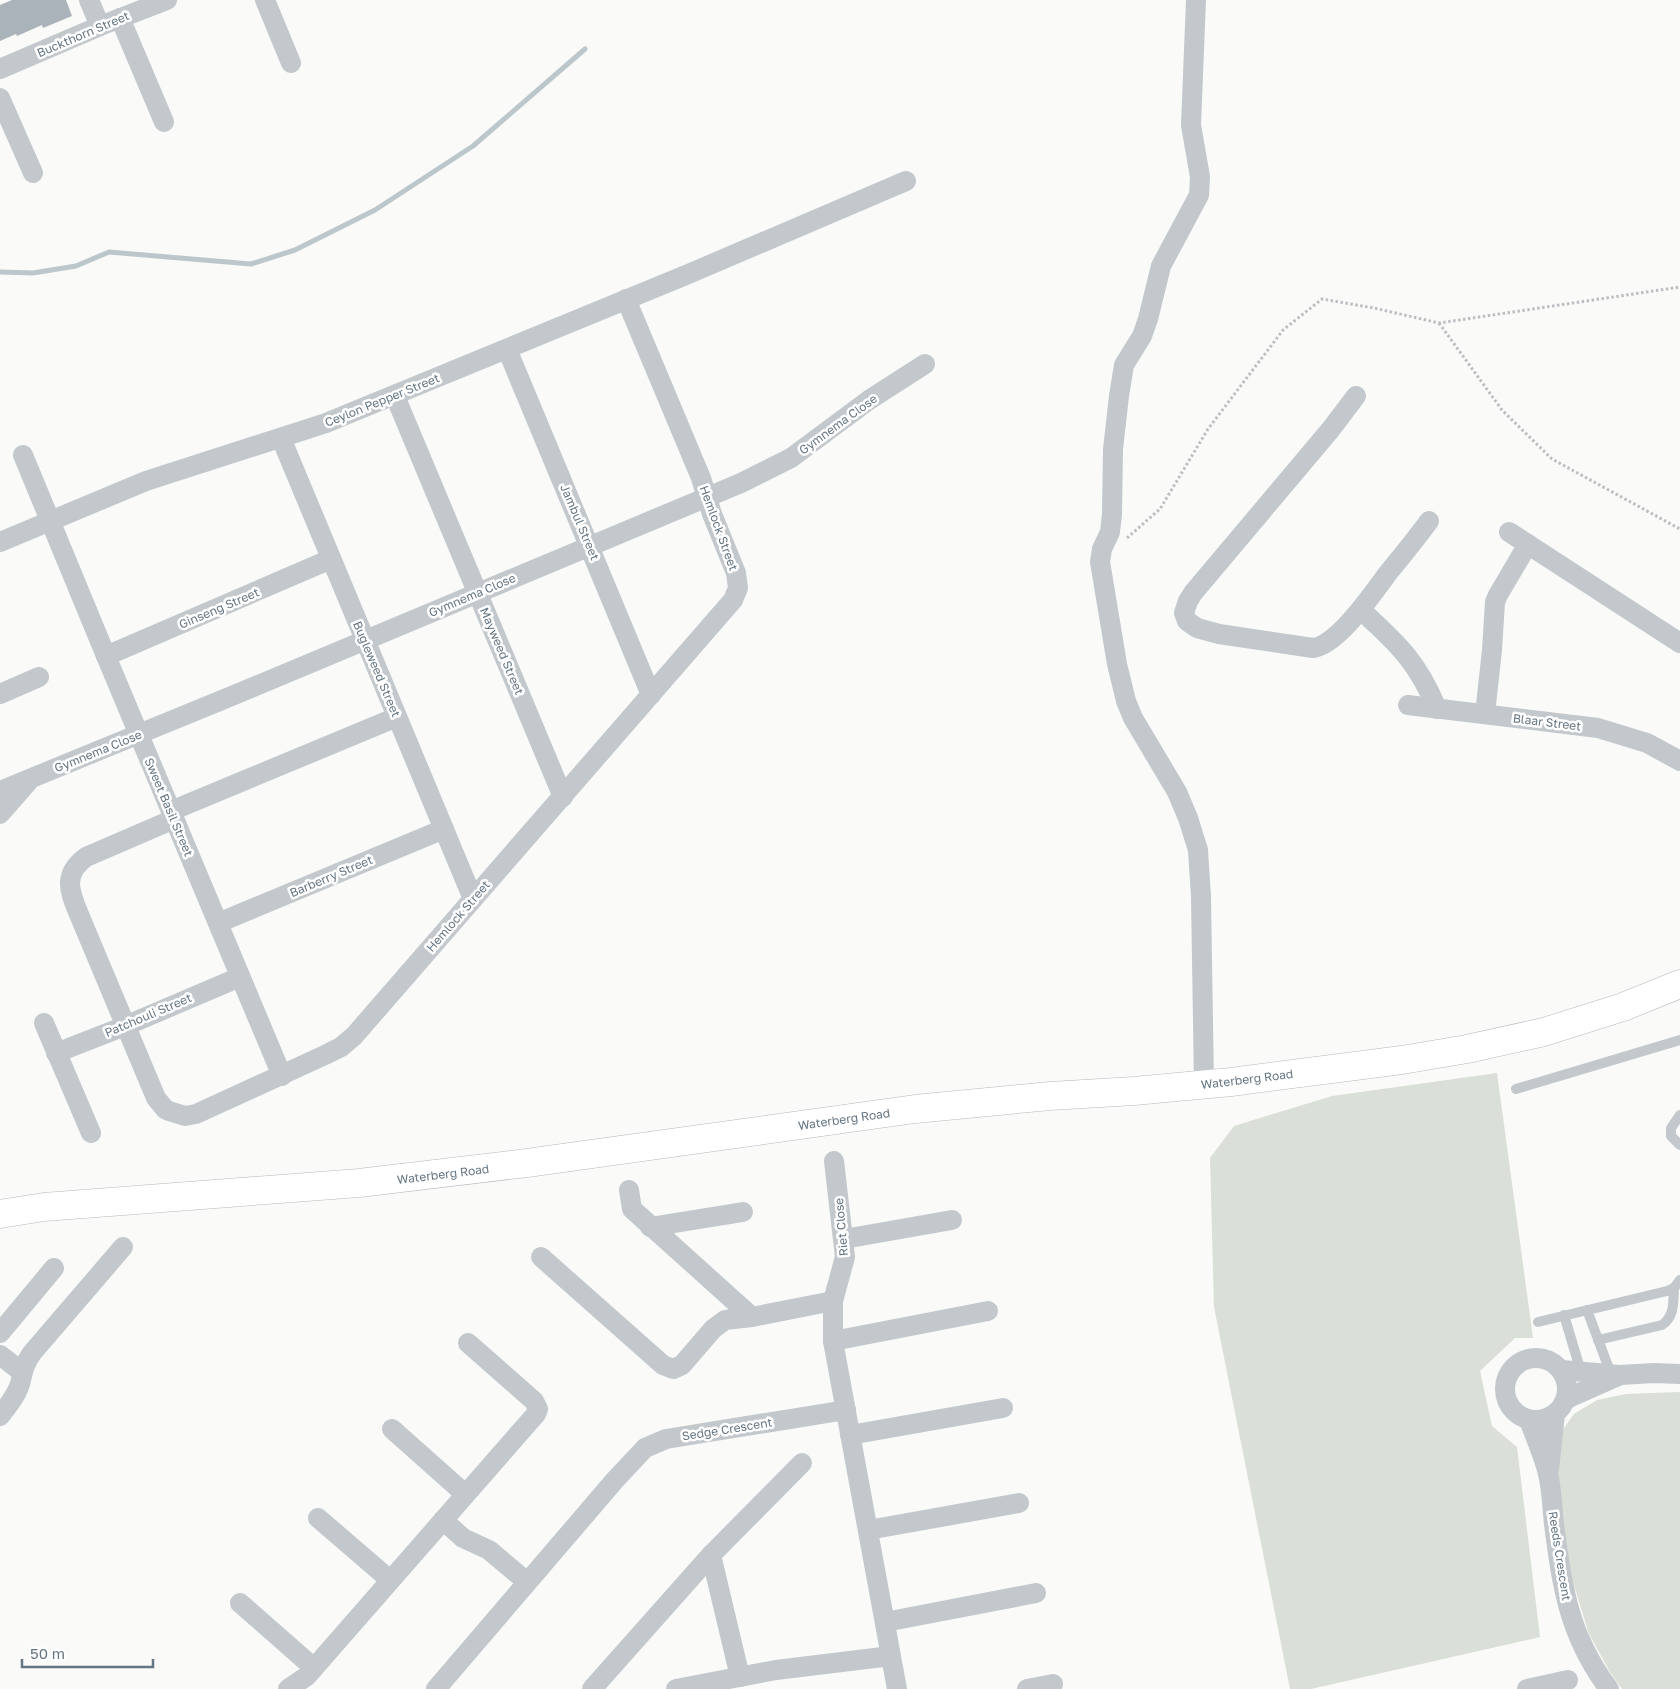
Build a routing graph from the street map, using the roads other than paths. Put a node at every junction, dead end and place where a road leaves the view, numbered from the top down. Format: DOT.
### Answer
graph roads {
  1 [pos="89,0"];
  2 [pos="167,0"];
  3 [pos="265,0"];
  4 [pos="1196,0"];
  5 [pos="120,18"];
  6 [pos="100,26"];
  7 [pos="291,63"];
  8 [pos="0,69"];
  9 [pos="0,98"];
  10 [pos="164,122"];
  11 [pos="33,173"];
  12 [pos="906,181"];
  13 [pos="626,299"];
  14 [pos="507,349"];
  15 [pos="925,364"];
  16 [pos="395,396"];
  17 [pos="1356,396"];
  18 [pos="281,438"];
  19 [pos="24,455"];
  20 [pos="708,496"];
  21 [pos="50,520"];
  22 [pos="1429,521"];
  23 [pos="1509,532"];
  24 [pos="0,542"];
  25 [pos="1528,544"];
  26 [pos="590,545"];
  27 [pos="331,559"];
  28 [pos="478,592"];
  29 [pos="1361,610"];
  30 [pos="364,640"];
  31 [pos="1680,643"];
  32 [pos="106,656"];
  33 [pos="40,677"];
  34 [pos="0,694"];
  35 [pos="651,695"];
  36 [pos="1408,705"];
  37 [pos="1437,708"];
  38 [pos="1485,714"];
  39 [pos="397,717"];
  40 [pos="138,734"];
  41 [pos="1680,761"];
  42 [pos="31,778"];
  43 [pos="0,792"];
  44 [pos="563,797"];
  45 [pos="0,814"];
  46 [pos="173,815"];
  47 [pos="444,829"];
  48 [pos="473,899"];
  49 [pos="218,923"];
  50 [pos="240,977"];
  51 [pos="1680,984"];
  52 [pos="44,1023"];
  53 [pos="125,1026"];
  54 [pos="1680,1040"];
  55 [pos="56,1053"];
  56 [pos="282,1076"];
  57 [pos="1204,1084"];
  58 [pos="1516,1089"];
  59 [pos="1680,1114"];
  60 [pos="91,1133"];
  61 [pos="1680,1145"];
  62 [pos="834,1161"];
  63 [pos="629,1190"];
  64 [pos="743,1212"];
  65 [pos="0,1214"];
  66 [pos="952,1220"];
  67 [pos="650,1227"];
  68 [pos="844,1240"];
  69 [pos="122,1247"];
  70 [pos="541,1257"];
  71 [pos="54,1268"];
  72 [pos="1677,1284"];
  73 [pos="833,1301"];
  74 [pos="1587,1310"];
  75 [pos="988,1311"];
  76 [pos="1564,1316"];
  77 [pos="752,1317"];
  78 [pos="1538,1322"];
  79 [pos="0,1333"];
  80 [pos="1598,1340"];
  81 [pos="833,1341"];
  82 [pos="468,1343"];
  83 [pos="0,1354"];
  84 [pos="1562,1370"];
  85 [pos="22,1372"];
  86 [pos="1582,1372"];
  87 [pos="1680,1374"];
  88 [pos="1615,1375"];
  89 [pos="1561,1406"];
  90 [pos="1003,1408"];
  91 [pos="846,1410"];
  92 [pos="0,1416"];
  93 [pos="1528,1420"];
  94 [pos="392,1429"];
  95 [pos="850,1435"];
  96 [pos="802,1463"];
  97 [pos="1548,1474"];
  98 [pos="465,1494"];
  99 [pos="1019,1503"];
  100 [pos="318,1518"];
  101 [pos="443,1520"];
  102 [pos="868,1530"];
  103 [pos="711,1555"];
  104 [pos="390,1580"];
  105 [pos="528,1582"];
  106 [pos="1036,1593"];
  107 [pos="240,1603"];
  108 [pos="885,1622"];
  109 [pos="891,1656"];
  110 [pos="314,1668"];
  111 [pos="740,1677"];
  112 [pos="1568,1680"];
  113 [pos="1053,1684"];
  114 [pos="288,1689"];
  115 [pos="436,1689"];
  116 [pos="592,1689"];
  117 [pos="676,1689"];
  118 [pos="897,1689"];
  119 [pos="1026,1689"];
  120 [pos="1527,1689"];
  121 [pos="1609,1689"];
  1 -- 6 [label="street"];
  2 -- 5 [label="street, Buckthorn Street"];
  3 -- 7 [label="street"];
  4 -- 57 [label="street"];
  5 -- 6 [label="street, Buckthorn Street"];
  5 -- 10 [label="street"];
  6 -- 8 [label="street, Buckthorn Street"];
  9 -- 11 [label="street"];
  12 -- 13 [label="street, Ceylon Pepper Street"];
  13 -- 14 [label="street, Ceylon Pepper Street"];
  13 -- 20 [label="street, Hemlock Street"];
  14 -- 16 [label="street, Ceylon Pepper Street"];
  14 -- 26 [label="street, Jambul Street"];
  15 -- 20 [label="street, Gymnema Close"];
  16 -- 18 [label="street, Ceylon Pepper Street"];
  16 -- 28 [label="street, Mayweed Street"];
  17 -- 29 [label="street"];
  18 -- 21 [label="street, Ceylon Pepper Street"];
  18 -- 27 [label="street, Bugleweed Street"];
  19 -- 21 [label="street, Sweet Basil Street"];
  20 -- 26 [label="street, Gymnema Close"];
  20 -- 35 [label="street, Hemlock Street"];
  21 -- 24 [label="street, Ceylon Pepper Street"];
  21 -- 32 [label="street, Sweet Basil Street"];
  22 -- 29 [label="street"];
  23 -- 25 [label="street"];
  25 -- 31 [label="street"];
  25 -- 38 [label="street"];
  26 -- 28 [label="street, Gymnema Close"];
  26 -- 35 [label="street, Jambul Street"];
  27 -- 30 [label="street, Bugleweed Street"];
  27 -- 32 [label="street, Ginseng Street"];
  28 -- 30 [label="street, Gymnema Close"];
  28 -- 44 [label="street, Mayweed Street"];
  29 -- 37 [label="street"];
  30 -- 39 [label="street, Bugleweed Street"];
  30 -- 40 [label="street, Gymnema Close"];
  32 -- 40 [label="street, Sweet Basil Street"];
  33 -- 34 [label="street"];
  35 -- 44 [label="street, Hemlock Street"];
  36 -- 37 [label="street, Blaar Street"];
  37 -- 38 [label="street, Blaar Street"];
  38 -- 41 [label="street, Blaar Street"];
  39 -- 46 [label="street, Hemlock Street"];
  39 -- 47 [label="street, Bugleweed Street"];
  40 -- 42 [label="street, Gymnema Close"];
  40 -- 46 [label="street, Sweet Basil Street"];
  42 -- 43 [label="street, Gymnema Close"];
  42 -- 45 [label="street"];
  44 -- 48 [label="street, Hemlock Street"];
  46 -- 49 [label="street, Sweet Basil Street"];
  46 -- 53 [label="street, Hemlock Street"];
  47 -- 48 [label="street, Bugleweed Street"];
  47 -- 49 [label="street, Barberry Street"];
  48 -- 56 [label="street, Hemlock Street"];
  49 -- 50 [label="street, Sweet Basil Street"];
  50 -- 53 [label="street, Patchouli Street"];
  50 -- 56 [label="street, Sweet Basil Street"];
  51 -- 57 [label="street, Waterberg Road"];
  52 -- 55 [label="street"];
  53 -- 55 [label="street, Patchouli Street"];
  53 -- 56 [label="street, Hemlock Street"];
  54 -- 58 [label="lane"];
  55 -- 60 [label="street"];
  57 -- 65 [label="street, Waterberg Road"];
  59 -- 61 [label="lane"];
  62 -- 68 [label="street, Riet Close"];
  63 -- 67 [label="street"];
  64 -- 67 [label="street"];
  66 -- 68 [label="street"];
  67 -- 77 [label="street"];
  68 -- 73 [label="street, Riet Close"];
  69 -- 85 [label="street"];
  70 -- 77 [label="street"];
  71 -- 79 [label="street"];
  72 -- 74 [label="lane"];
  72 -- 80 [label="lane"];
  73 -- 77 [label="street"];
  73 -- 81 [label="street, Riet Close"];
  74 -- 76 [label="lane"];
  74 -- 80 [label="lane"];
  75 -- 81 [label="street"];
  76 -- 78 [label="lane"];
  76 -- 86 [label="lane"];
  80 -- 88 [label="lane"];
  81 -- 91 [label="street, Riet Close"];
  82 -- 98 [label="street"];
  83 -- 85 [label="street"];
  84 -- 86 [label="street"];
  84 -- 89 [label="street"];
  84 -- 93 [label="street"];
  85 -- 92 [label="street"];
  86 -- 88 [label="street"];
  87 -- 88 [label="street"];
  88 -- 89 [label="street"];
  89 -- 93 [label="street"];
  89 -- 97 [label="street, Reeds Crescent"];
  90 -- 95 [label="street"];
  91 -- 95 [label="street"];
  91 -- 105 [label="street, Sedge Crescent"];
  93 -- 97 [label="street, Reeds Crescent"];
  94 -- 98 [label="street"];
  95 -- 102 [label="street"];
  96 -- 103 [label="street"];
  97 -- 121 [label="street, Reeds Crescent"];
  98 -- 101 [label="street"];
  99 -- 102 [label="street"];
  100 -- 104 [label="street"];
  101 -- 104 [label="street"];
  101 -- 105 [label="street"];
  102 -- 108 [label="street"];
  103 -- 111 [label="street"];
  103 -- 116 [label="street"];
  104 -- 110 [label="street"];
  105 -- 115 [label="street, Sedge Crescent"];
  106 -- 108 [label="street"];
  107 -- 110 [label="street"];
  108 -- 109 [label="street"];
  109 -- 111 [label="street"];
  109 -- 118 [label="street"];
  110 -- 114 [label="street"];
  111 -- 117 [label="street"];
  112 -- 120 [label="street"];
  113 -- 119 [label="street"];
}
